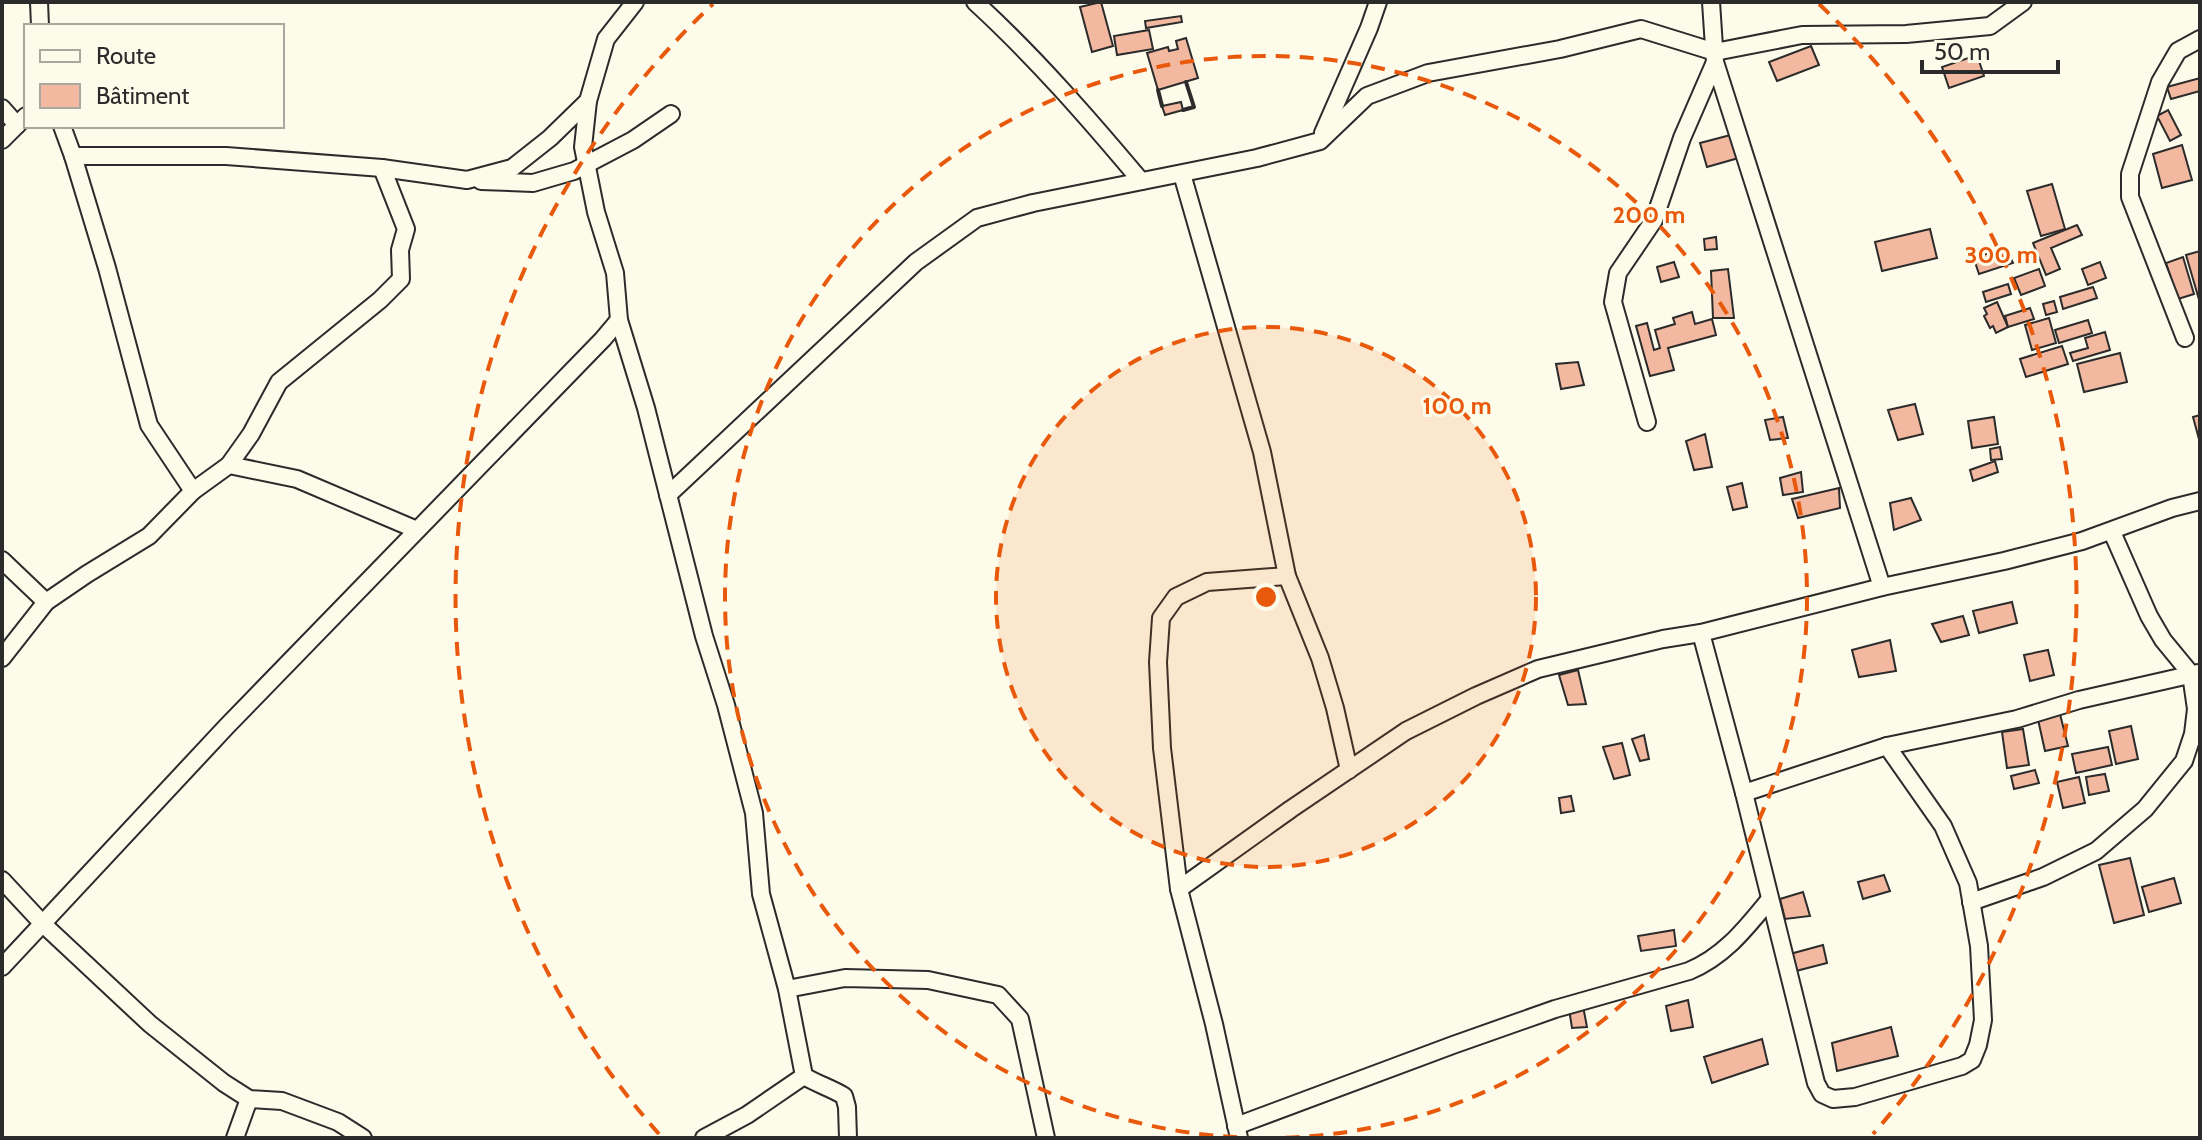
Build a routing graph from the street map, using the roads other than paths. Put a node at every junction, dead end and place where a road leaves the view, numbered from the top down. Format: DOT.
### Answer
graph roads {
  1 [pos="39,2"];
  2 [pos="635,2"];
  3 [pos="975,2"];
  4 [pos="1378,2"];
  5 [pos="1711,2"];
  6 [pos="2013,4"];
  7 [pos="40,24"];
  8 [pos="2200,39"];
  9 [pos="1715,57"];
  10 [pos="588,101"];
  11 [pos="2,108"];
  12 [pos="671,114"];
  13 [pos="22,120"];
  14 [pos="63,128"];
  15 [pos="2,140"];
  16 [pos="1320,141"];
  17 [pos="73,156"];
  18 [pos="586,165"];
  19 [pos="382,168"];
  20 [pos="1182,174"];
  21 [pos="467,180"];
  22 [pos="1141,181"];
  23 [pos="619,320"];
  24 [pos="2185,338"];
  25 [pos="1647,422"];
  26 [pos="229,465"];
  27 [pos="193,491"];
  28 [pos="668,495"];
  29 [pos="2200,501"];
  30 [pos="417,530"];
  31 [pos="2112,532"];
  32 [pos="2,560"];
  33 [pos="1287,576"];
  34 [pos="1882,587"];
  35 [pos="46,602"];
  36 [pos="1701,633"];
  37 [pos="2,658"];
  38 [pos="2196,673"];
  39 [pos="1887,746"];
  40 [pos="1349,770"];
  41 [pos="1744,793"];
  42 [pos="2,880"];
  43 [pos="1179,889"];
  44 [pos="1770,899"];
  45 [pos="1971,902"];
  46 [pos="43,924"];
  47 [pos="2,967"];
  48 [pos="787,989"];
  49 [pos="804,1076"];
  50 [pos="249,1099"];
  51 [pos="1237,1132"];
  52 [pos="235,1138"];
  53 [pos="363,1138"];
  54 [pos="704,1138"];
  55 [pos="848,1138"];
  56 [pos="1046,1138"];
  1 -- 7 [label="street"];
  2 -- 10 [label="street"];
  3 -- 22 [label="street"];
  4 -- 16 [label="street"];
  5 -- 9 [label="street"];
  6 -- 9 [label="street"];
  8 -- 24 [label="street"];
  9 -- 16 [label="street"];
  9 -- 25 [label="street"];
  9 -- 34 [label="street"];
  10 -- 18 [label="street"];
  10 -- 21 [label="street"];
  11 -- 13 [label="street"];
  12 -- 18 [label="street"];
  13 -- 15 [label="street"];
  14 -- 17 [label="street"];
  16 -- 20 [label="street"];
  17 -- 19 [label="street"];
  17 -- 27 [label="street"];
  18 -- 21 [label="street"];
  18 -- 23 [label="street"];
  19 -- 21 [label="street"];
  19 -- 26 [label="street"];
  20 -- 22 [label="street"];
  20 -- 33 [label="street"];
  22 -- 28 [label="street"];
  23 -- 28 [label="street"];
  23 -- 30 [label="street"];
  26 -- 27 [label="street"];
  26 -- 30 [label="street"];
  27 -- 35 [label="street"];
  28 -- 48 [label="street"];
  29 -- 31 [label="street"];
  30 -- 46 [label="street"];
  31 -- 34 [label="street"];
  31 -- 38 [label="street"];
  32 -- 35 [label="street"];
  33 -- 40 [label="street"];
  33 -- 43 [label="street"];
  34 -- 36 [label="street"];
  35 -- 37 [label="street"];
  36 -- 40 [label="street"];
  36 -- 41 [label="street"];
  38 -- 39 [label="street"];
  38 -- 45 [label="street"];
  39 -- 41 [label="street"];
  39 -- 45 [label="street"];
  40 -- 43 [label="street"];
  41 -- 44 [label="street"];
  42 -- 46 [label="street"];
  43 -- 51 [label="street"];
  44 -- 45 [label="street"];
  44 -- 51 [label="street"];
  46 -- 47 [label="street"];
  46 -- 50 [label="street"];
  48 -- 49 [label="street"];
  48 -- 56 [label="street"];
  49 -- 54 [label="street"];
  49 -- 55 [label="street"];
  50 -- 52 [label="street"];
  50 -- 53 [label="street"];
}
